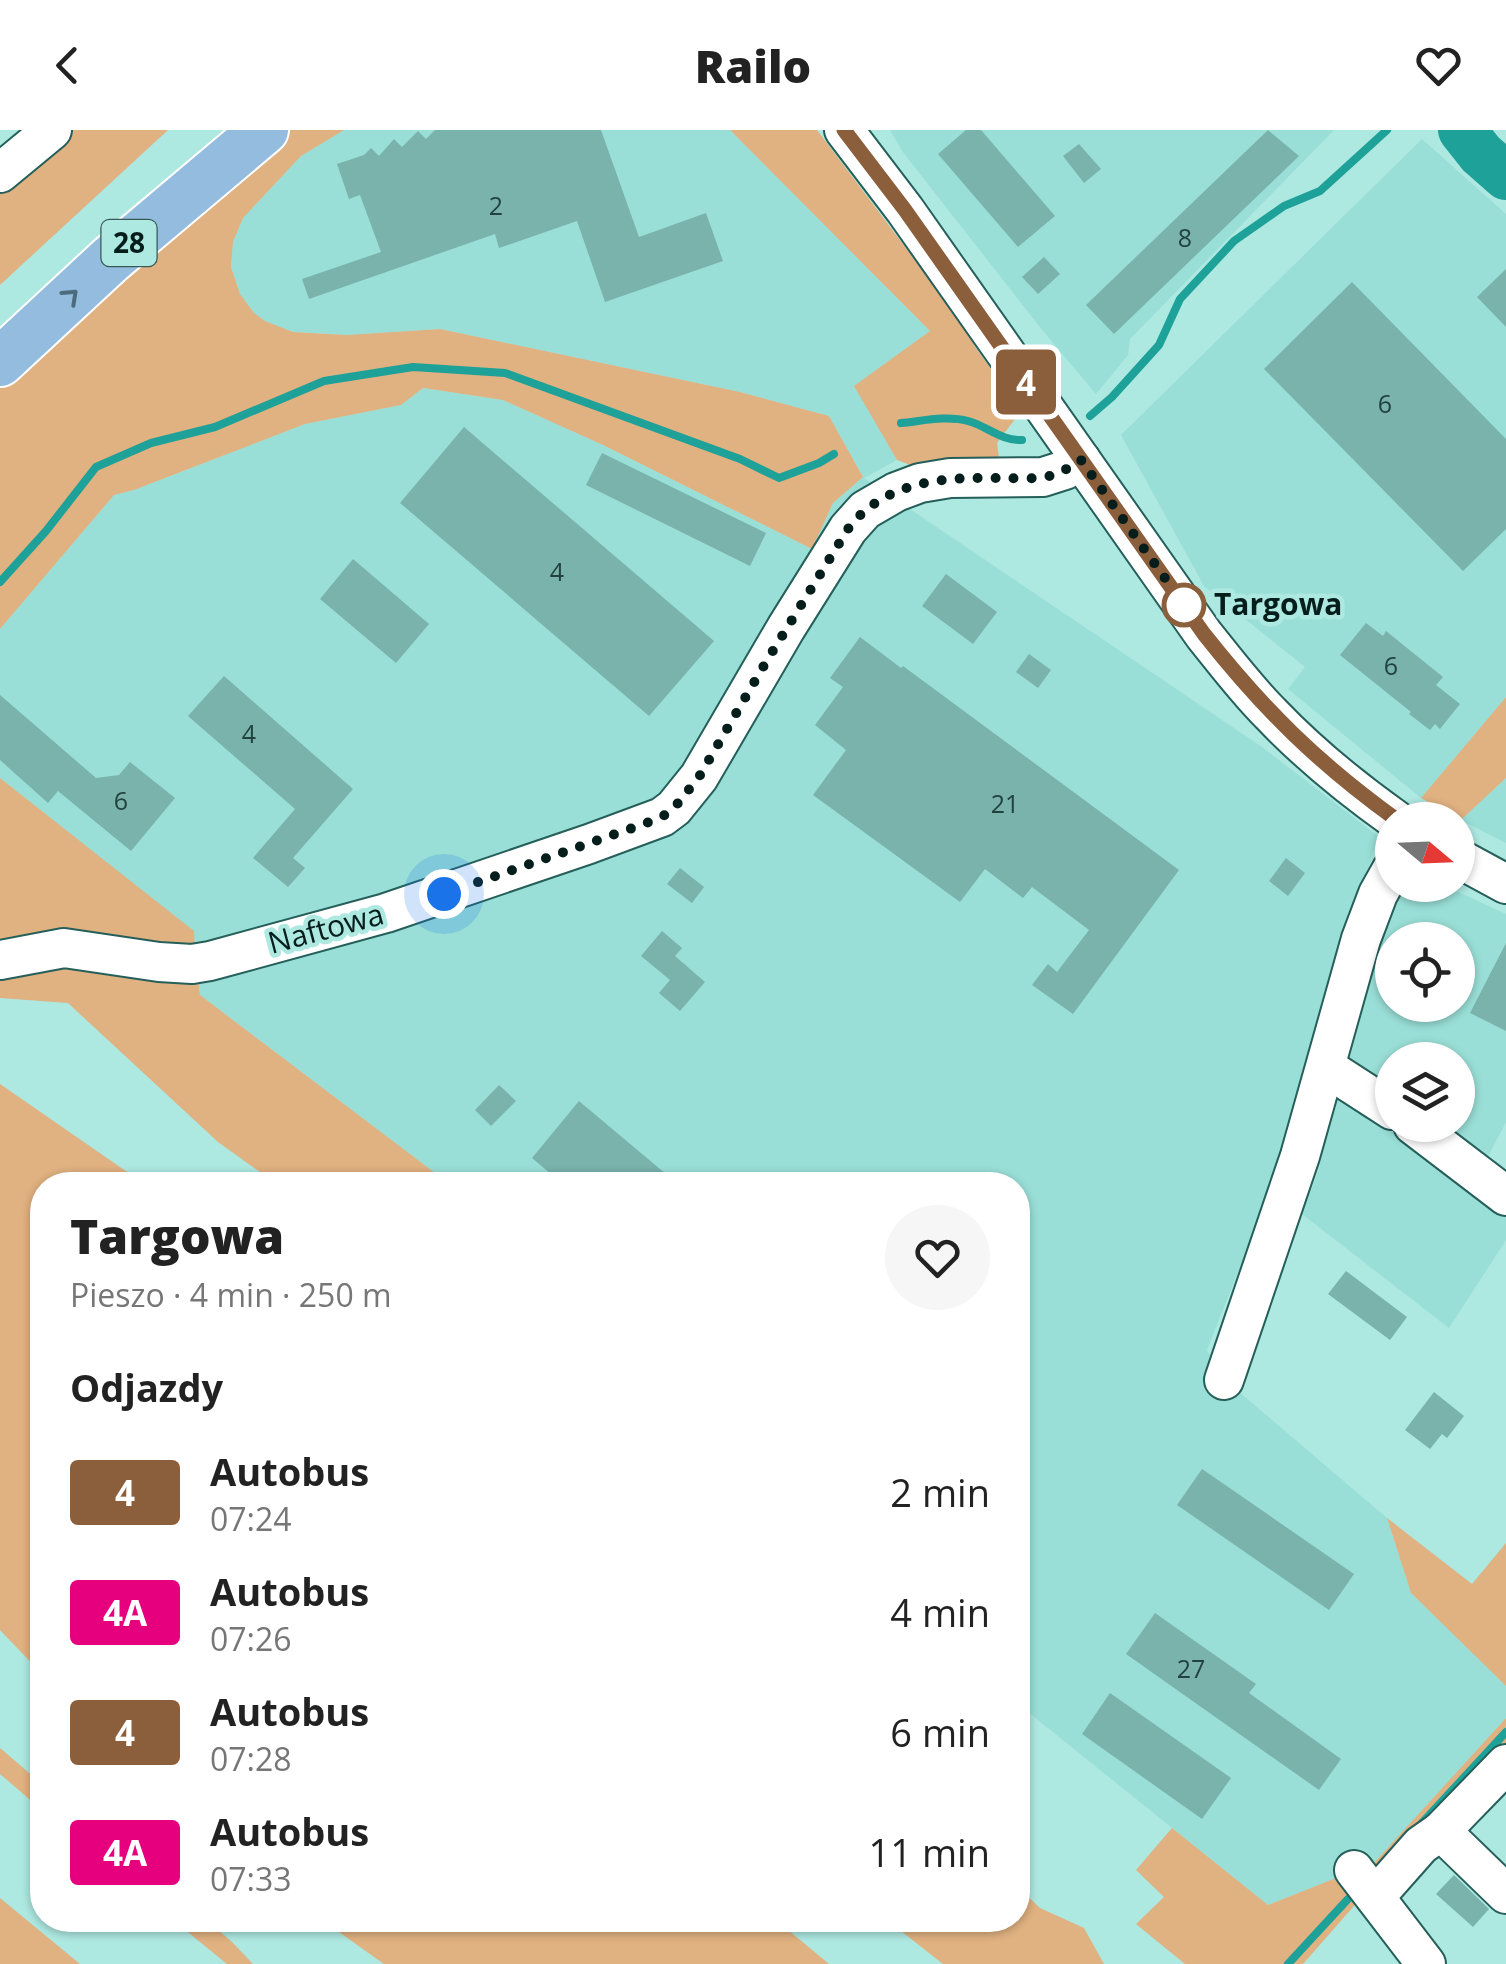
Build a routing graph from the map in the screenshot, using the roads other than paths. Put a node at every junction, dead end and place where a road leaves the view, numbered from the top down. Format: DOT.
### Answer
graph roads {
  1 [pos="52,130"];
  2 [pos="213,130"];
  3 [pos="264,130"];
  4 [pos="844,130"];
  5 [pos="0,173"];
  6 [pos="0,318"];
  7 [pos="0,362"];
  8 [pos="1081,460"];
  9 [pos="1375,804"];
  10 [pos="1475,867"];
  11 [pos="1506,884"];
  12 [pos="1375,902"];
  13 [pos="0,960"];
  14 [pos="1327,1068"];
  15 [pos="1375,1099"];
  16 [pos="1435,1142"];
  17 [pos="1506,1196"];
  18 [pos="1224,1380"];
  19 [pos="1506,1764"];
  20 [pos="1441,1831"];
  21 [pos="1506,1894"];
  22 [pos="1426,1964"];
  1 -- 5 [label="street"];
  2 -- 6 [label="main road, 28"];
  7 -- 3 [label="main road, 28, one-way"];
  4 -- 8 [label="street"];
  8 -- 9 [label="street"];
  8 -- 13 [label="street, Naftowa"];
  10 -- 11 [label="street"];
  12 -- 14 [label="street"];
  14 -- 15 [label="street"];
  14 -- 18 [label="street"];
  16 -- 17 [label="street"];
  19 -- 20 [label="street"];
  20 -- 21 [label="street"];
  20 -- 22 [label="street"];
}
